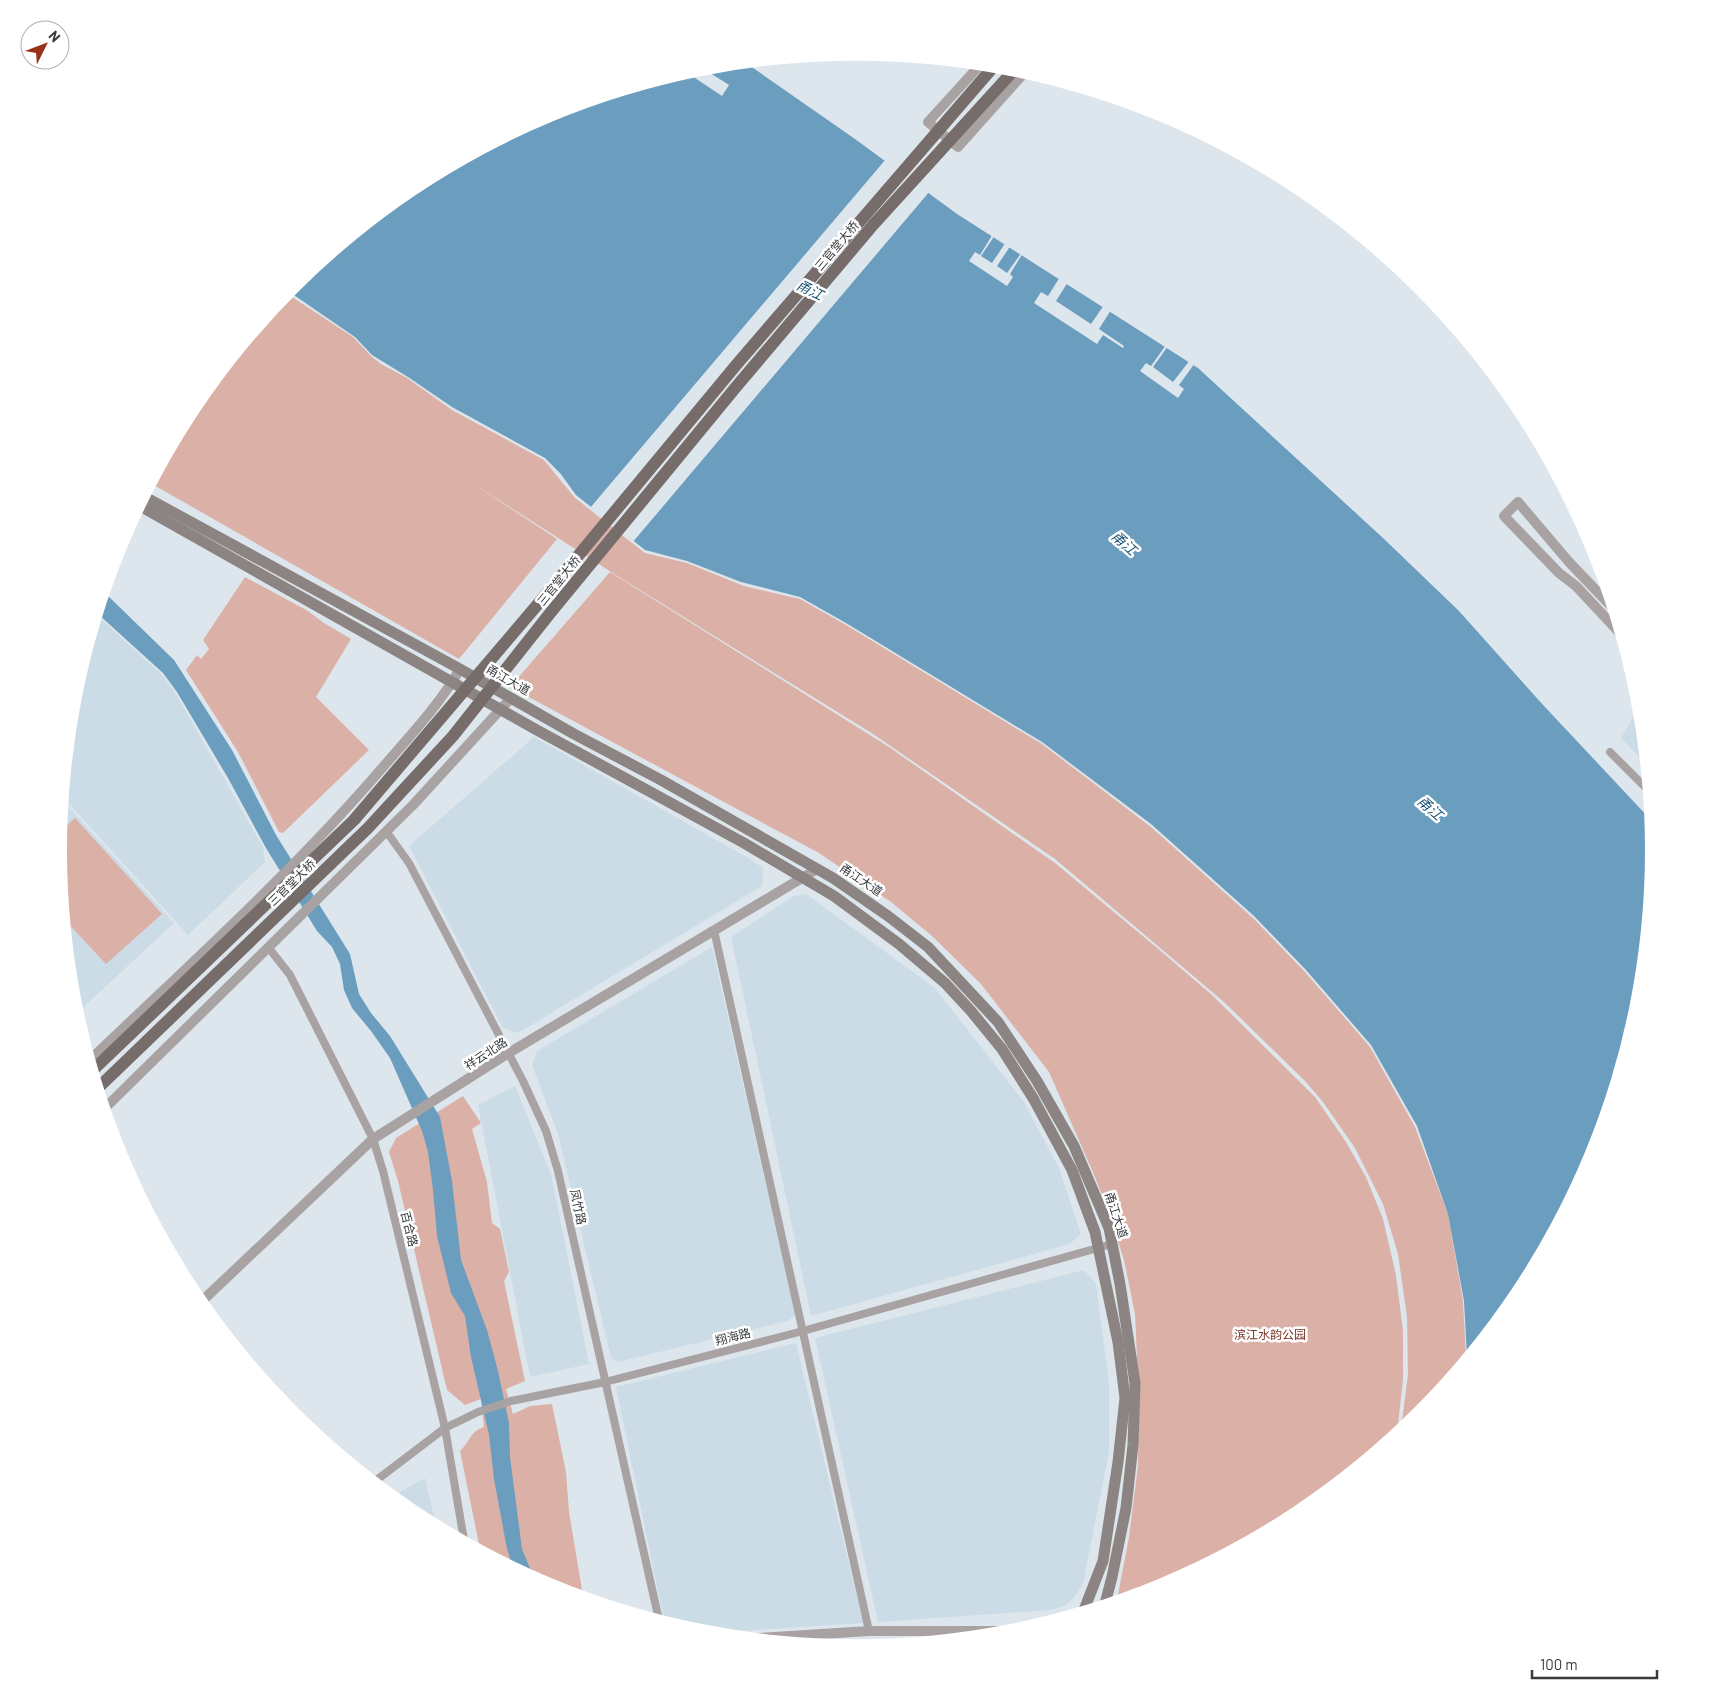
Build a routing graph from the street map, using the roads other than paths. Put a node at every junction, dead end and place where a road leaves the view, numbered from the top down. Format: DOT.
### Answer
graph roads {
  1 [pos="975,71"];
  2 [pos="988,73"];
  3 [pos="1010,76"];
  4 [pos="1019,78"];
  5 [pos="150,500"];
  6 [pos="145,509"];
  7 [pos="1603,597"];
  8 [pos="1611,624"];
  9 [pos="460,669"];
  10 [pos="452,682"];
  11 [pos="511,698"];
  12 [pos="501,710"];
  13 [pos="1610,752"];
  14 [pos="1642,784"];
  15 [pos="386,831"];
  16 [pos="817,869"];
  17 [pos="802,877"];
  18 [pos="714,930"];
  19 [pos="268,947"];
  20 [pos="508,1054"];
  21 [pos="94,1056"];
  22 [pos="98,1066"];
  23 [pos="103,1083"];
  24 [pos="109,1104"];
  25 [pos="373,1139"];
  26 [pos="1112,1244"];
  27 [pos="1098,1248"];
  28 [pos="206,1296"];
  29 [pos="803,1331"];
  30 [pos="605,1382"];
  31 [pos="445,1428"];
  32 [pos="379,1478"];
  33 [pos="463,1533"];
  34 [pos="1107,1598"];
  35 [pos="1086,1604"];
  36 [pos="657,1613"];
  37 [pos="869,1631"];
  38 [pos="965,1631"];
  39 [pos="792,1636"];
  1 -- 4 [label="street"];
  2 -- 22 [label="main road, 三官堂大桥, bridge"];
  3 -- 23 [label="main road, 三官堂大桥, bridge"];
  5 -- 9 [label="main road, 甬江大道"];
  6 -- 10 [label="main road, 甬江大道"];
  7 -- 8 [label="street"];
  9 -- 10 [label="street"];
  9 -- 11 [label="main road, 甬江大道"];
  10 -- 12 [label="main road, 甬江大道"];
  10 -- 21 [label="street"];
  11 -- 12 [label="street"];
  11 -- 16 [label="main road, 甬江大道"];
  12 -- 15 [label="street"];
  12 -- 17 [label="main road, 甬江大道"];
  13 -- 14 [label="street"];
  15 -- 19 [label="street"];
  15 -- 20 [label="street, 凤竹路"];
  16 -- 17 [label="street, 祥云北路"];
  16 -- 26 [label="main road, 甬江大道"];
  17 -- 18 [label="street, 祥云北路"];
  17 -- 27 [label="main road, 甬江大道"];
  18 -- 20 [label="street, 祥云北路"];
  18 -- 29 [label="street"];
  19 -- 24 [label="street"];
  19 -- 25 [label="street, 百合路"];
  20 -- 25 [label="street, 祥云北路"];
  20 -- 30 [label="street, 凤竹路"];
  25 -- 28 [label="street, 祥云北路"];
  25 -- 31 [label="street, 百合路"];
  26 -- 27 [label="street, 翔海路"];
  26 -- 34 [label="main road, 甬江大道"];
  27 -- 29 [label="street, 翔海路"];
  27 -- 35 [label="main road, 甬江大道"];
  29 -- 30 [label="street, 翔海路"];
  29 -- 37 [label="street"];
  30 -- 31 [label="street, 翔海路"];
  30 -- 36 [label="street, 凤竹路"];
  31 -- 32 [label="street, 翔海路"];
  31 -- 33 [label="street, 百合路"];
  37 -- 38 [label="street"];
  37 -- 39 [label="street"];
}
